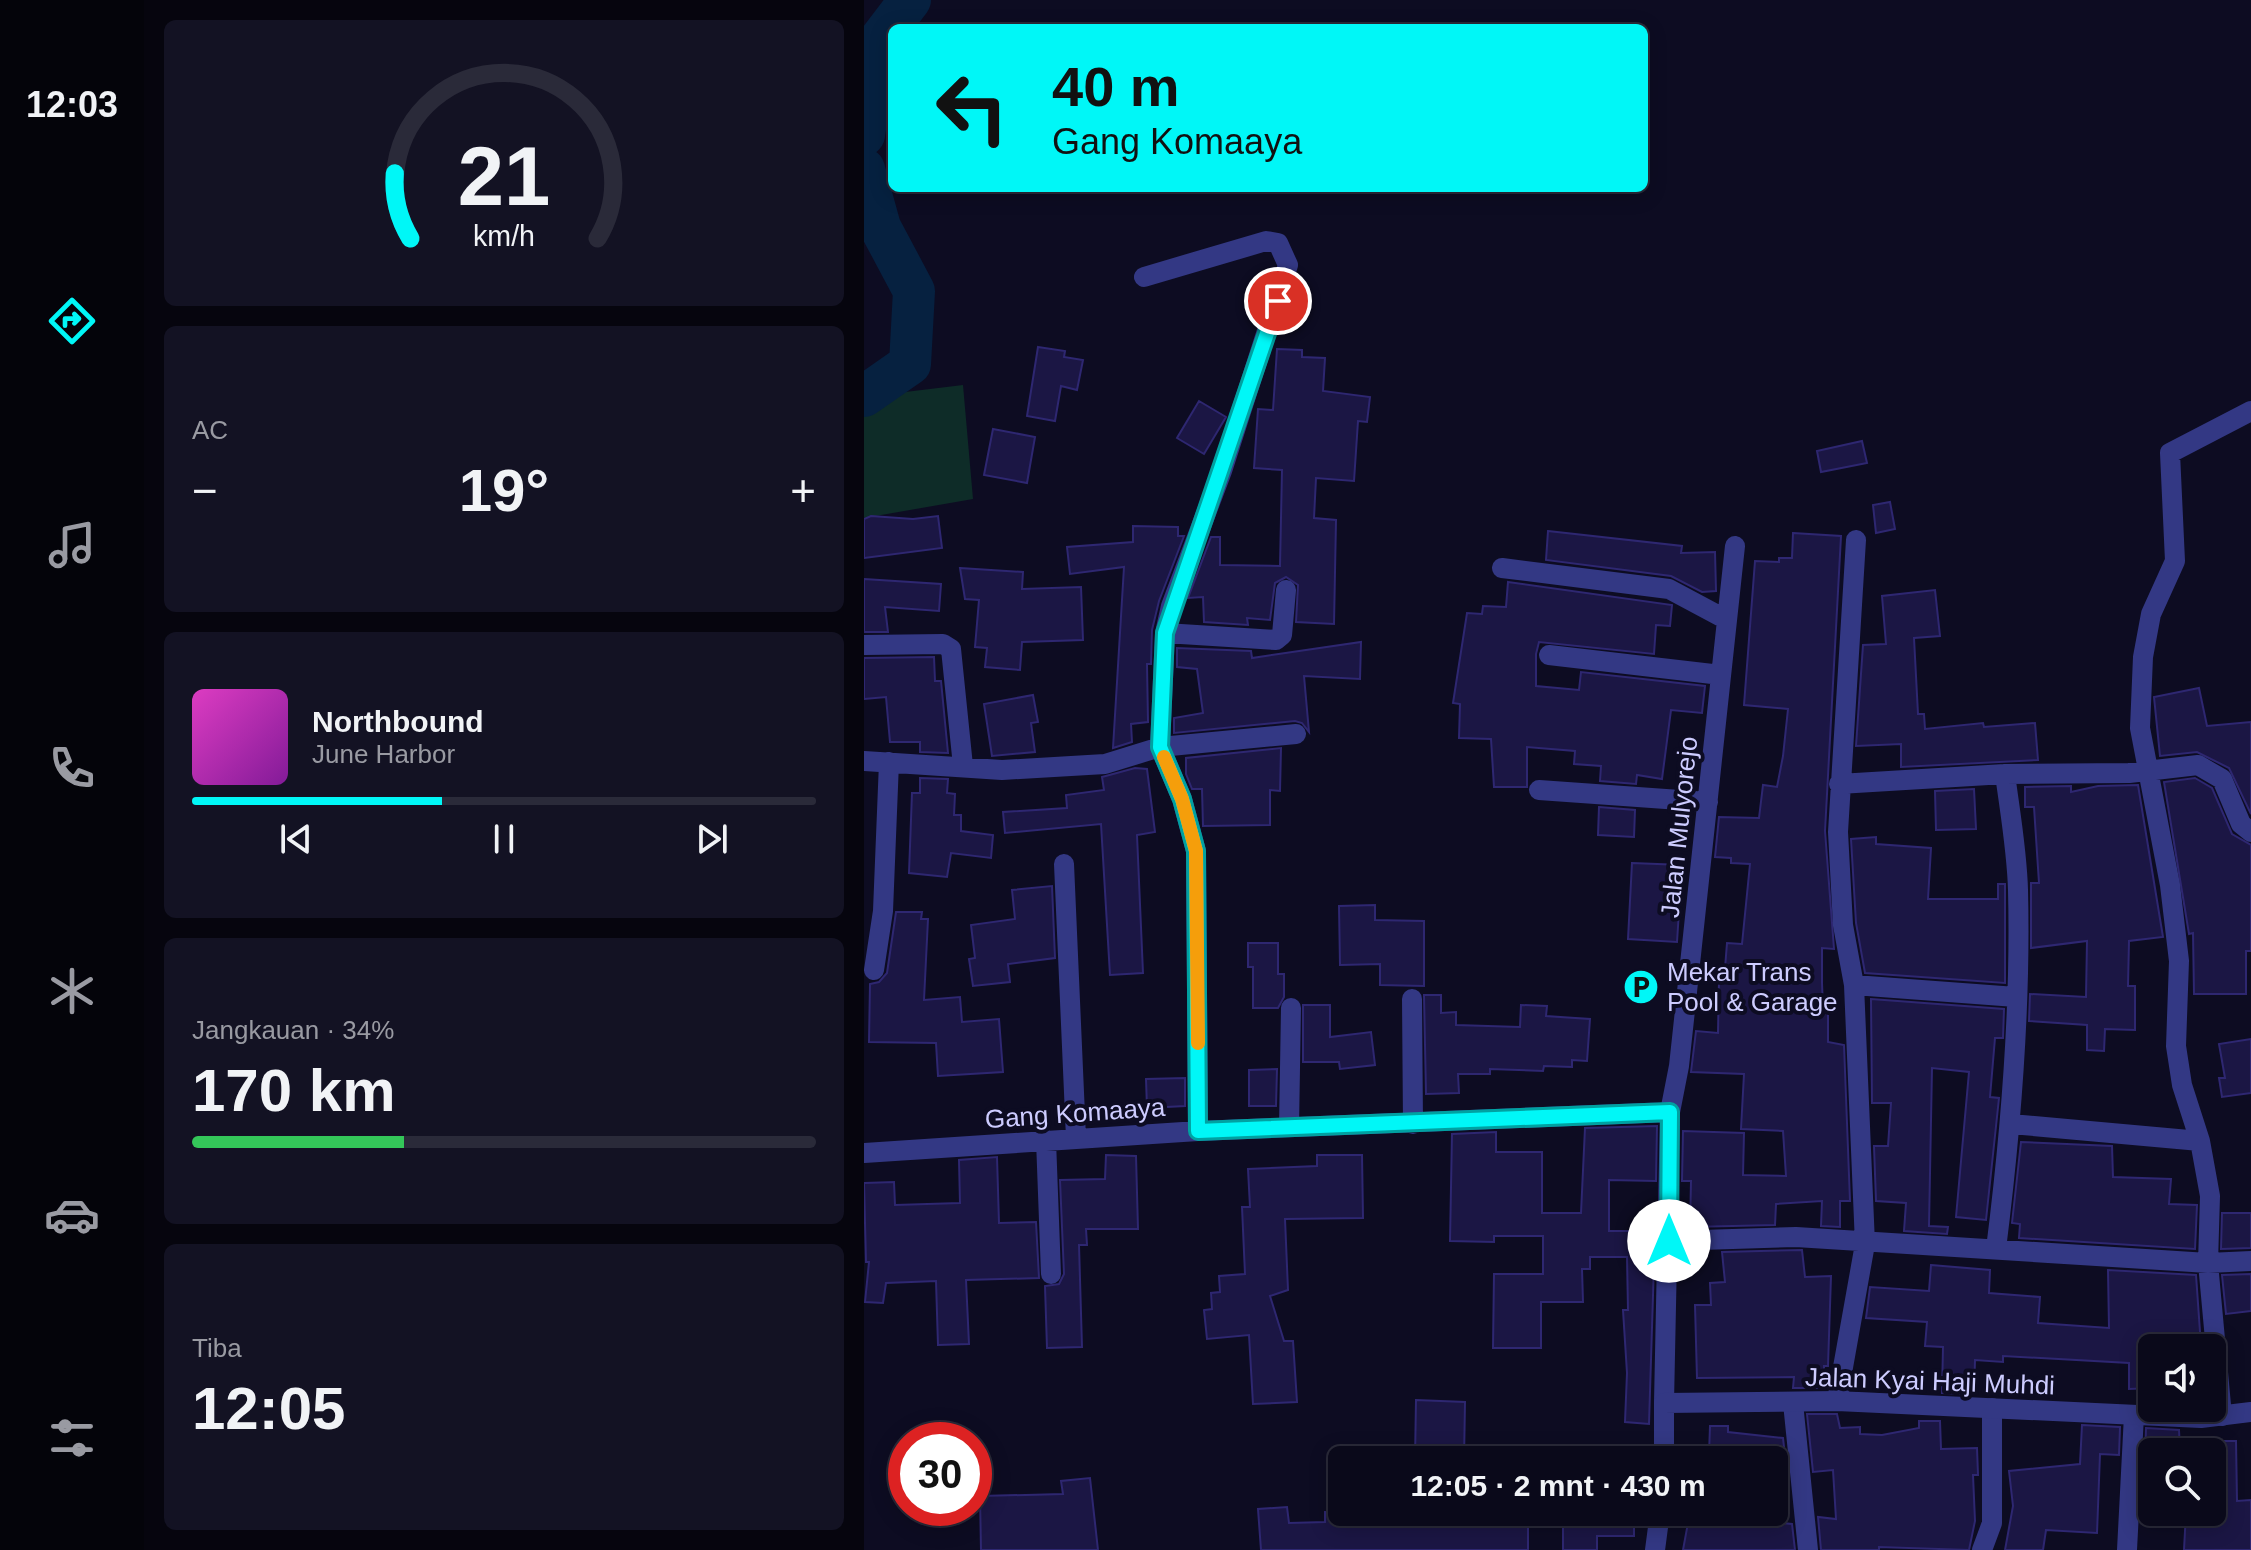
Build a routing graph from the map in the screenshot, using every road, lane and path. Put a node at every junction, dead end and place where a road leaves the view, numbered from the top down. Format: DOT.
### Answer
graph roads {
  1 [pos="1144,277"];
  2 [pos="2251,411"];
  3 [pos="1856,540"];
  4 [pos="1735,546"];
  5 [pos="1502,568"];
  6 [pos="1286,590"];
  7 [pos="1727,620"];
  8 [pos="1165,633"];
  9 [pos="864,645"];
  10 [pos="1549,655"];
  11 [pos="1721,675"];
  12 [pos="1296,734"];
  13 [pos="1160,747"];
  14 [pos="864,761"];
  15 [pos="889,762"];
  16 [pos="963,766"];
  17 [pos="2146,769"];
  18 [pos="2005,774"];
  19 [pos="1839,784"];
  20 [pos="1539,790"];
  21 [pos="1708,802"];
  22 [pos="2251,832"];
  23 [pos="1064,864"];
  24 [pos="874,970"];
  25 [pos="1854,985"];
  26 [pos="2016,997"];
  27 [pos="1412,999"];
  28 [pos="1291,1008"];
  29 [pos="1670,1112"];
  30 [pos="1413,1124"];
  31 [pos="2011,1124"];
  32 [pos="1289,1128"];
  33 [pos="1198,1131"];
  34 [pos="1076,1138"];
  35 [pos="1046,1140"];
  36 [pos="2200,1141"];
  37 [pos="864,1153"];
  38 [pos="1669,1241"];
  39 [pos="1865,1244"];
  40 [pos="1996,1249"];
  41 [pos="2251,1261"];
  42 [pos="2208,1263"];
  43 [pos="1051,1274"];
  44 [pos="2214,1334"];
  45 [pos="1837,1401"];
  46 [pos="1664,1403"];
  47 [pos="1793,1403"];
  48 [pos="1992,1408"];
  49 [pos="2251,1412"];
  50 [pos="2134,1415"];
  51 [pos="2138,1415"];
  52 [pos="2226,1415"];
  53 [pos="1664,1446"];
  54 [pos="1658,1526"];
  55 [pos="1655,1550"];
  56 [pos="1808,1550"];
  57 [pos="1982,1550"];
  58 [pos="2127,1550"];
  1 -- 8 [label="street"];
  2 -- 17 [label="street"];
  3 -- 19 [label="street"];
  4 -- 7 [label="street, Jalan Mulyorejo"];
  5 -- 7 [label="street"];
  6 -- 8 [label="street"];
  7 -- 11 [label="street, Jalan Mulyorejo"];
  8 -- 13 [label="street"];
  9 -- 16 [label="street"];
  10 -- 11 [label="street"];
  11 -- 21 [label="street, Jalan Mulyorejo"];
  12 -- 13 [label="street"];
  13 -- 16 [label="street"];
  13 -- 33 [label="street"];
  14 -- 15 [label="street"];
  15 -- 16 [label="street"];
  15 -- 24 [label="street"];
  17 -- 18 [label="street"];
  17 -- 22 [label="street"];
  17 -- 36 [label="street"];
  18 -- 19 [label="street"];
  18 -- 26 [label="street"];
  19 -- 25 [label="street"];
  20 -- 21 [label="street"];
  21 -- 29 [label="street, Jalan Mulyorejo"];
  23 -- 34 [label="street"];
  25 -- 26 [label="street"];
  25 -- 39 [label="street"];
  26 -- 31 [label="street"];
  27 -- 30 [label="street"];
  28 -- 32 [label="street"];
  29 -- 30 [label="street, Gang Komaaya"];
  29 -- 38 [label="street"];
  30 -- 32 [label="street, Gang Komaaya"];
  31 -- 36 [label="street"];
  31 -- 40 [label="street"];
  32 -- 33 [label="street, Gang Komaaya"];
  33 -- 34 [label="street, Gang Komaaya"];
  34 -- 35 [label="street, Gang Komaaya"];
  35 -- 37 [label="street, Gang Komaaya"];
  35 -- 43 [label="street"];
  36 -- 42 [label="street"];
  38 -- 39 [label="street"];
  38 -- 46 [label="street"];
  39 -- 40 [label="street"];
  39 -- 45 [label="street"];
  40 -- 42 [label="street"];
  41 -- 42 [label="street"];
  42 -- 44 [label="street"];
  45 -- 47 [label="street, Jalan Kyai Haji Muhdi"];
  45 -- 48 [label="street, Jalan Kyai Haji Muhdi"];
  46 -- 47 [label="street, Jalan Kyai Haji Muhdi"];
  46 -- 53 [label="street"];
  47 -- 56 [label="street"];
  48 -- 50 [label="street, Jalan Kyai Haji Muhdi"];
  48 -- 57 [label="street"];
  49 -- 52 [label="street, Jalan Kyai Haji Muhdi"];
  50 -- 51 [label="street, Jalan Kyai Haji Muhdi"];
  50 -- 58 [label="street"];
  54 -- 55 [label="street"];
}
